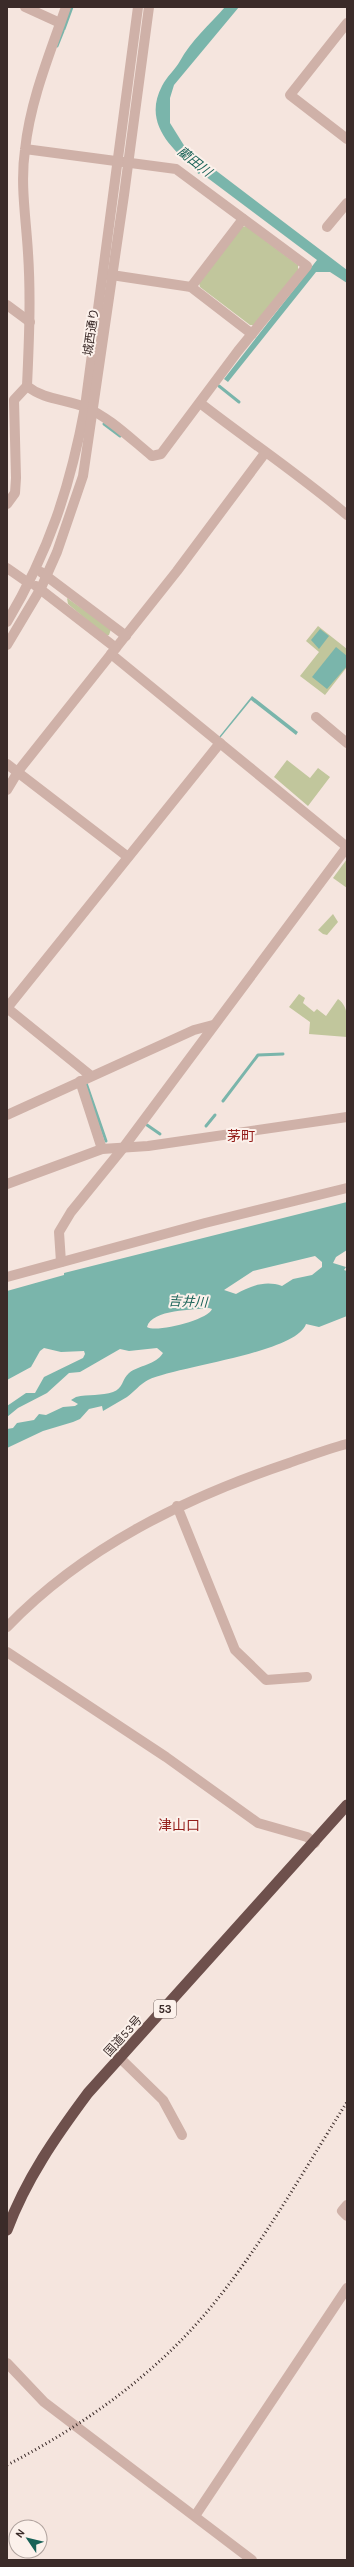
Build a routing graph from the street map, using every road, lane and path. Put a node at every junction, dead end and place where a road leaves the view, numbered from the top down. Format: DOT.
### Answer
graph roads {
  1 [pos="25,7"];
  2 [pos="66,7"];
  3 [pos="138,7"];
  4 [pos="149,7"];
  5 [pos="60,23"];
  6 [pos="347,23"];
  7 [pos="347,139"];
  8 [pos="25,149"];
  9 [pos="123,161"];
  10 [pos="347,203"];
  11 [pos="243,219"];
  12 [pos="327,227"];
  13 [pos="102,273"];
  14 [pos="112,276"];
  15 [pos="191,287"];
  16 [pos="7,305"];
  17 [pos="30,322"];
  18 [pos="252,334"];
  19 [pos="27,386"];
  20 [pos="200,403"];
  21 [pos="89,409"];
  22 [pos="265,453"];
  23 [pos="7,504"];
  24 [pos="347,515"];
  25 [pos="7,568"];
  26 [pos="36,570"];
  27 [pos="47,574"];
  28 [pos="30,584"];
  29 [pos="41,588"];
  30 [pos="7,622"];
  31 [pos="126,636"];
  32 [pos="7,645"];
  33 [pos="114,651"];
  34 [pos="316,717"];
  35 [pos="220,743"];
  36 [pos="347,743"];
  37 [pos="7,764"];
  38 [pos="19,770"];
  39 [pos="7,790"];
  40 [pos="347,847"];
  41 [pos="128,857"];
  42 [pos="7,1008"];
  43 [pos="213,1025"];
  44 [pos="91,1076"];
  45 [pos="80,1081"];
  46 [pos="7,1115"];
  47 [pos="347,1117"];
  48 [pos="123,1148"];
  49 [pos="102,1149"];
  50 [pos="7,1184"];
  51 [pos="347,1188"];
  52 [pos="60,1262"];
  53 [pos="7,1277"];
  54 [pos="347,1444"];
  55 [pos="177,1506"];
  56 [pos="7,1627"];
  57 [pos="7,1652"];
  58 [pos="307,1677"];
  59 [pos="347,1805"];
  60 [pos="315,1842"];
  61 [pos="121,2058"];
  62 [pos="182,2135"];
  63 [pos="347,2205"];
  64 [pos="347,2216"];
  65 [pos="7,2230"];
  66 [pos="347,2288"];
  67 [pos="7,2363"];
  68 [pos="194,2516"];
  69 [pos="252,2560"];
  1 -- 5 [label="street"];
  2 -- 5 [label="street"];
  3 -- 9 [label="street, 城西通り"];
  4 -- 9 [label="street, 城西通り"];
  5 -- 8 [label="street"];
  6 -- 7 [label="street"];
  8 -- 9 [label="street"];
  8 -- 17 [label="street"];
  9 -- 11 [label="street"];
  9 -- 13 [label="street, 城西通り"];
  9 -- 14 [label="street, 城西通り"];
  10 -- 12 [label="street"];
  11 -- 15 [label="street"];
  11 -- 18 [label="street"];
  13 -- 14 [label="street"];
  13 -- 21 [label="street, 城西通り"];
  14 -- 15 [label="street"];
  14 -- 21 [label="street, 城西通り"];
  15 -- 18 [label="street"];
  16 -- 17 [label="street"];
  17 -- 19 [label="street"];
  18 -- 20 [label="street"];
  19 -- 21 [label="street"];
  19 -- 23 [label="street"];
  20 -- 21 [label="street"];
  20 -- 22 [label="street"];
  21 -- 26 [label="street, 城西通り"];
  21 -- 27 [label="street, 城西通り"];
  22 -- 24 [label="street"];
  22 -- 31 [label="street"];
  25 -- 28 [label="street"];
  26 -- 27 [label="street"];
  26 -- 28 [label="street, 城西通り"];
  27 -- 29 [label="street, 城西通り"];
  27 -- 31 [label="street"];
  28 -- 29 [label="street"];
  28 -- 30 [label="street, 城西通り"];
  29 -- 32 [label="street, 城西通り"];
  29 -- 33 [label="street"];
  31 -- 33 [label="street"];
  33 -- 35 [label="street"];
  33 -- 38 [label="street"];
  34 -- 36 [label="street"];
  35 -- 40 [label="street"];
  35 -- 41 [label="street"];
  37 -- 38 [label="street"];
  38 -- 39 [label="street"];
  38 -- 41 [label="street"];
  40 -- 43 [label="street"];
  41 -- 42 [label="street"];
  42 -- 44 [label="street"];
  43 -- 44 [label="street"];
  43 -- 48 [label="street"];
  44 -- 45 [label="street"];
  45 -- 46 [label="street"];
  45 -- 49 [label="street"];
  47 -- 48 [label="street"];
  48 -- 49 [label="street"];
  48 -- 52 [label="street"];
  49 -- 50 [label="street"];
  51 -- 52 [label="street"];
  52 -- 53 [label="street"];
  54 -- 55 [label="street"];
  55 -- 56 [label="street"];
  55 -- 58 [label="street"];
  57 -- 60 [label="street"];
  59 -- 60 [label="highway, 国道53号 / 53"];
  60 -- 61 [label="highway, 国道53号 / 53"];
  61 -- 62 [label="street"];
  61 -- 65 [label="highway, 国道53号 / 53"];
  63 -- 64 [label="street"];
  66 -- 68 [label="street"];
  67 -- 68 [label="street"];
  68 -- 69 [label="street"];
}
